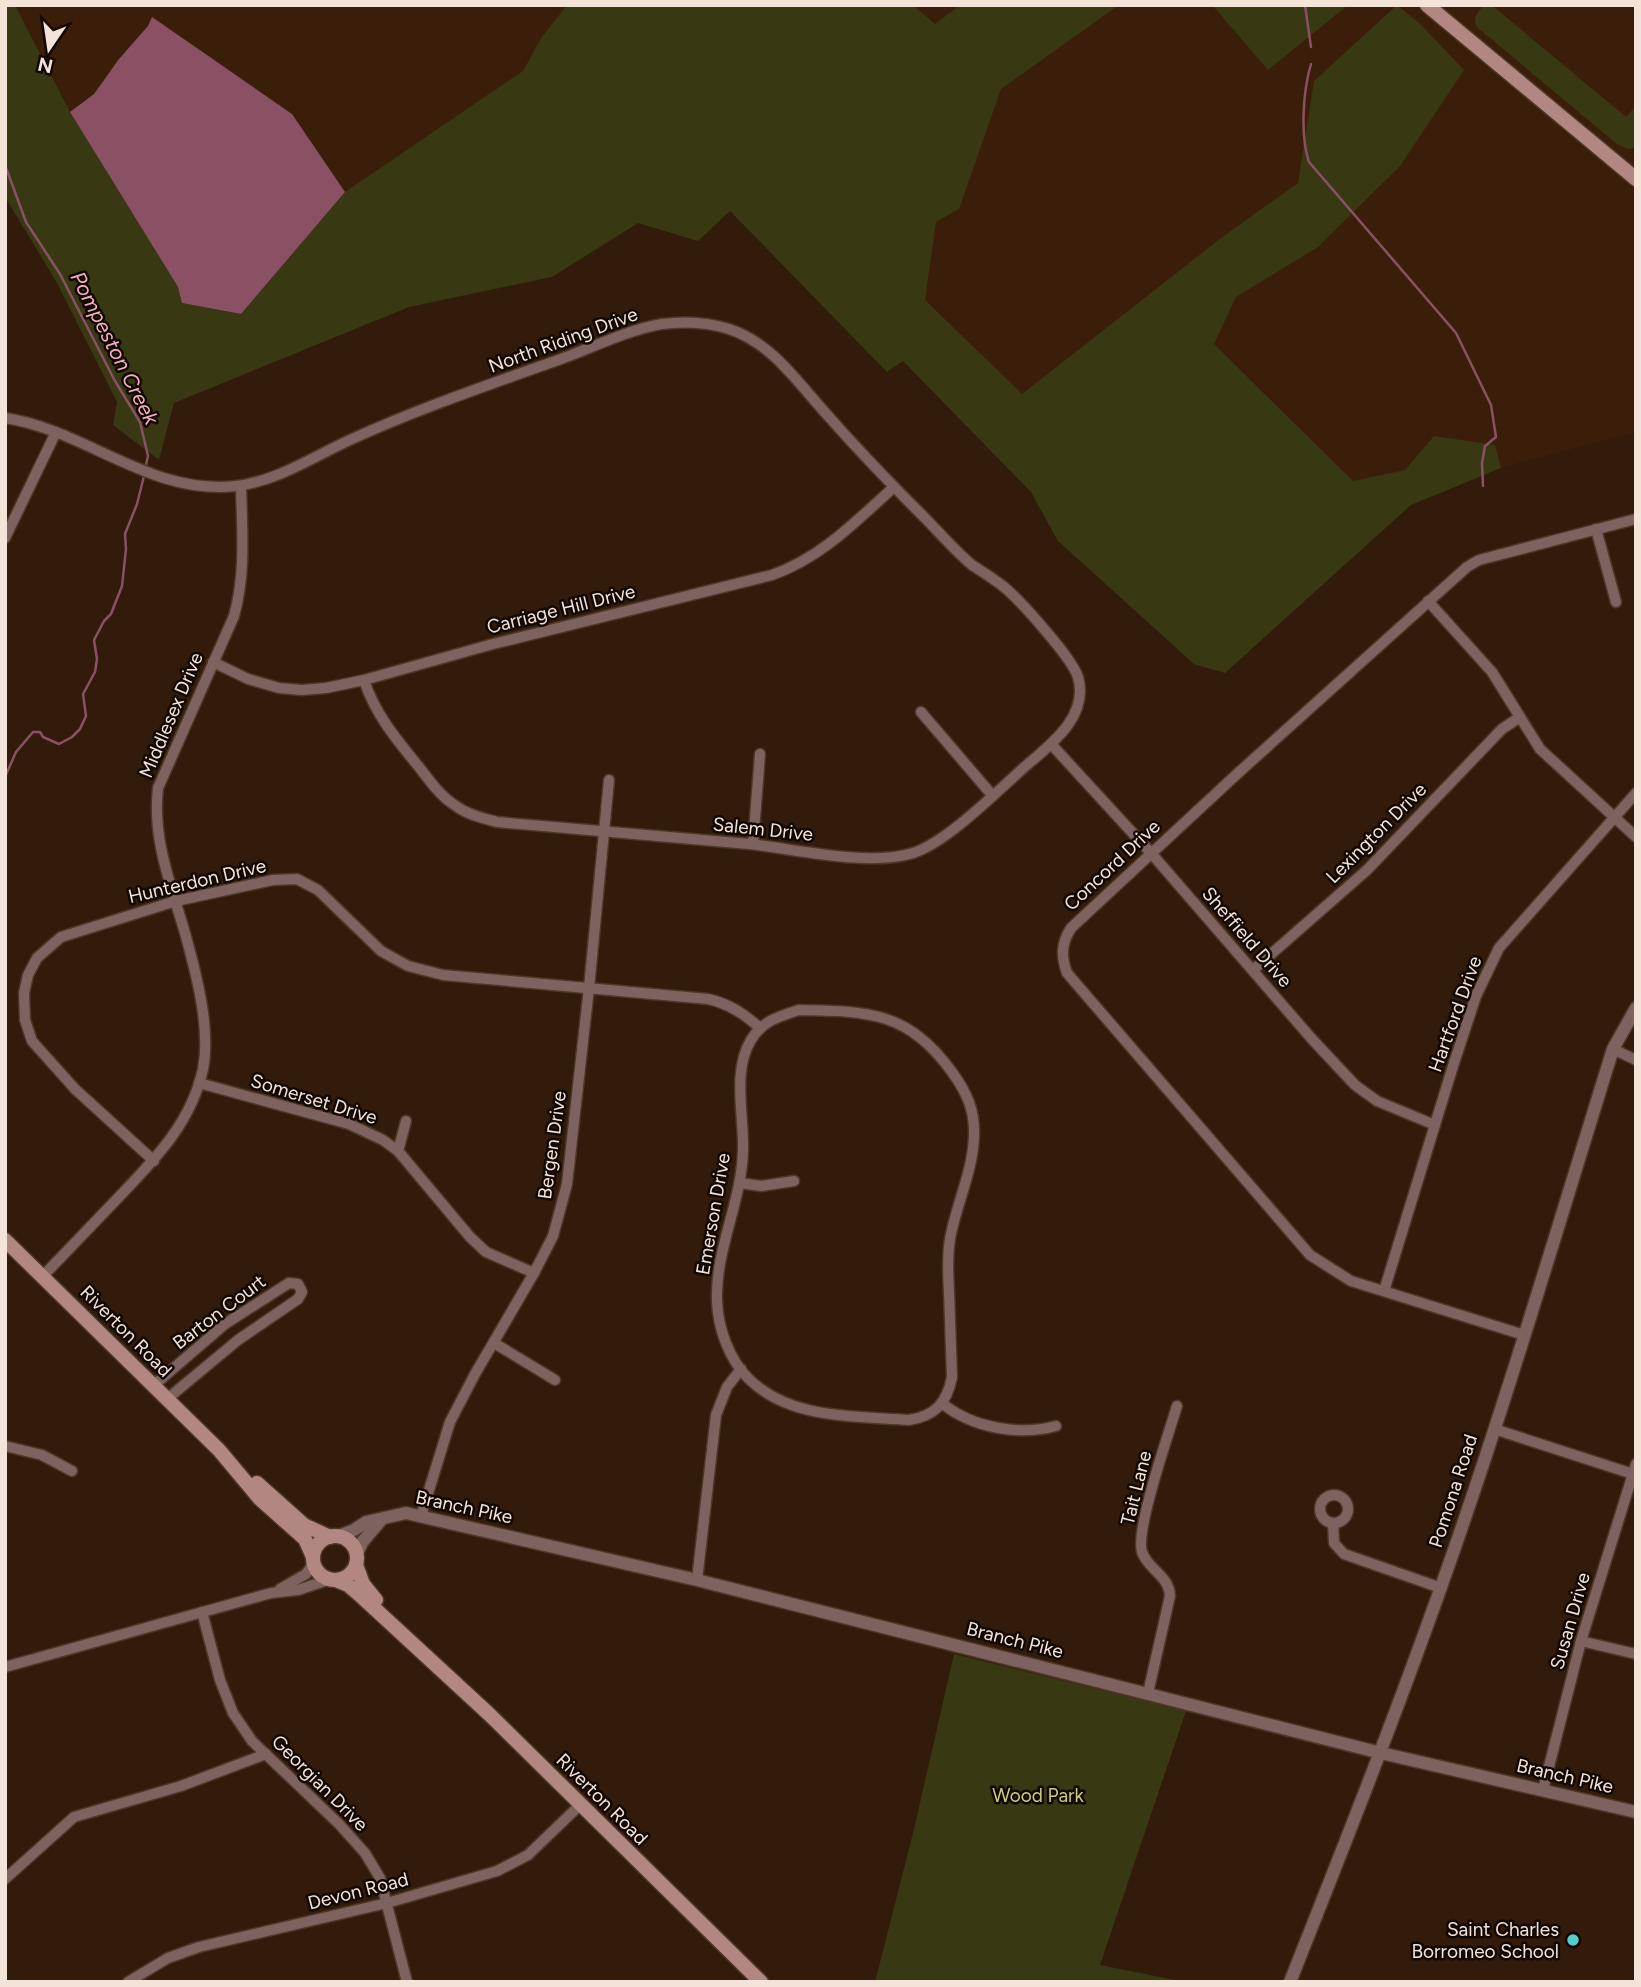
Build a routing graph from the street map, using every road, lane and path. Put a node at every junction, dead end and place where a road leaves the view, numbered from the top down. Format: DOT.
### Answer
graph roads {
  1 [pos="1427,5"];
  2 [pos="1634,174"];
  3 [pos="5,418"];
  4 [pos="56,432"];
  5 [pos="241,486"];
  6 [pos="894,487"];
  7 [pos="1636,519"];
  8 [pos="1597,530"];
  9 [pos="5,538"];
  10 [pos="1428,601"];
  11 [pos="1616,602"];
  12 [pos="1041,628"];
  13 [pos="213,662"];
  14 [pos="364,680"];
  15 [pos="921,712"];
  16 [pos="1520,717"];
  17 [pos="1051,744"];
  18 [pos="760,754"];
  19 [pos="609,780"];
  20 [pos="1636,793"];
  21 [pos="992,795"];
  22 [pos="1614,817"];
  23 [pos="606,832"];
  24 [pos="1636,836"];
  25 [pos="753,845"];
  26 [pos="1151,853"];
  27 [pos="176,901"];
  28 [pos="1253,970"];
  29 [pos="589,988"];
  30 [pos="1636,1008"];
  31 [pos="760,1028"];
  32 [pos="1613,1049"];
  33 [pos="1636,1060"];
  34 [pos="198,1083"];
  35 [pos="406,1121"];
  36 [pos="1435,1125"];
  37 [pos="398,1151"];
  38 [pos="154,1161"];
  39 [pos="793,1181"];
  40 [pos="740,1183"];
  41 [pos="5,1240"];
  42 [pos="534,1273"];
  43 [pos="43,1276"];
  44 [pos="1384,1291"];
  45 [pos="1524,1335"];
  46 [pos="494,1343"];
  47 [pos="741,1369"];
  48 [pos="555,1380"];
  49 [pos="153,1386"];
  50 [pos="167,1399"];
  51 [pos="943,1405"];
  52 [pos="1177,1406"];
  53 [pos="1056,1426"];
  54 [pos="1494,1429"];
  55 [pos="5,1446"];
  56 [pos="219,1450"];
  57 [pos="72,1471"];
  58 [pos="1635,1471"];
  59 [pos="384,1516"];
  60 [pos="421,1516"];
  61 [pos="1333,1523"];
  62 [pos="334,1536"];
  63 [pos="313,1560"];
  64 [pos="356,1560"];
  65 [pos="333,1579"];
  66 [pos="697,1580"];
  67 [pos="1441,1588"];
  68 [pos="271,1593"];
  69 [pos="202,1612"];
  70 [pos="1581,1641"];
  71 [pos="415,1643"];
  72 [pos="1636,1654"];
  73 [pos="5,1667"];
  74 [pos="1148,1693"];
  75 [pos="1381,1753"];
  76 [pos="266,1754"];
  77 [pos="1543,1790"];
  78 [pos="580,1805"];
  79 [pos="1636,1812"];
  80 [pos="5,1879"];
  81 [pos="387,1903"];
  82 [pos="1293,1981"];
  83 [pos="128,1982"];
  84 [pos="407,1982"];
  85 [pos="761,1982"];
  1 -- 2 [label="main road"];
  3 -- 4 [label="street, North Riding Drive"];
  4 -- 5 [label="street, North Riding Drive"];
  4 -- 9 [label="street"];
  5 -- 6 [label="street, North Riding Drive"];
  5 -- 13 [label="street, Middlesex Drive"];
  6 -- 12 [label="street, North Riding Drive"];
  6 -- 14 [label="street, Carriage Hill Drive"];
  7 -- 8 [label="street, Concord Drive"];
  8 -- 10 [label="street, Concord Drive"];
  8 -- 11 [label="street"];
  10 -- 16 [label="street"];
  10 -- 26 [label="street, Concord Drive"];
  12 -- 17 [label="street, Salem Drive"];
  13 -- 14 [label="street, Carriage Hill Drive"];
  13 -- 27 [label="street, Middlesex Drive"];
  14 -- 23 [label="street, Salem Drive"];
  15 -- 21 [label="street"];
  16 -- 22 [label="street"];
  16 -- 28 [label="street, Lexington Drive"];
  17 -- 21 [label="street, Salem Drive"];
  17 -- 26 [label="street, Sheffield Drive"];
  18 -- 25 [label="street"];
  19 -- 23 [label="street, Bergen Drive"];
  20 -- 22 [label="street, Hartford Drive"];
  21 -- 25 [label="street, Salem Drive"];
  22 -- 24 [label="street"];
  22 -- 36 [label="street, Hartford Drive"];
  23 -- 25 [label="street, Salem Drive"];
  23 -- 29 [label="street, Bergen Drive"];
  26 -- 28 [label="street, Sheffield Drive"];
  26 -- 44 [label="street, Concord Drive"];
  27 -- 29 [label="street, Hunterdon Drive"];
  27 -- 34 [label="street, Middlesex Drive"];
  27 -- 38 [label="street, Hunterdon Drive"];
  28 -- 36 [label="street, Sheffield Drive"];
  29 -- 31 [label="street, Hunterdon Drive"];
  29 -- 42 [label="street, Bergen Drive"];
  30 -- 32 [label="street, Pomona Road"];
  31 -- 40 [label="street, Emerson Drive"];
  31 -- 51 [label="street"];
  32 -- 33 [label="street"];
  32 -- 45 [label="street, Pomona Road"];
  34 -- 37 [label="street, Somerset Drive"];
  34 -- 38 [label="street, Middlesex Drive"];
  35 -- 37 [label="street"];
  36 -- 44 [label="street, Hartford Drive"];
  37 -- 42 [label="street, Somerset Drive"];
  38 -- 43 [label="street, Middlesex Drive"];
  39 -- 40 [label="street"];
  40 -- 47 [label="street, Emerson Drive"];
  41 -- 43 [label="main road, Riverton Road"];
  42 -- 46 [label="street, Bergen Drive"];
  43 -- 49 [label="main road, Riverton Road"];
  44 -- 45 [label="street, Concord Drive"];
  45 -- 54 [label="street, Pomona Road"];
  46 -- 48 [label="street"];
  46 -- 60 [label="street, Bergen Drive"];
  47 -- 51 [label="street, Emerson Drive"];
  47 -- 66 [label="street"];
  49 -- 50 [label="main road, Riverton Road"];
  49 -- 50 [label="street, Barton Court"];
  50 -- 56 [label="main road, Riverton Road"];
  51 -- 53 [label="street"];
  52 -- 74 [label="street, Tait Lane"];
  54 -- 58 [label="street"];
  54 -- 67 [label="street, Pomona Road"];
  55 -- 57 [label="street"];
  56 -- 62 [label="main road, Riverton Road"];
  56 -- 63 [label="main road, Riverton Road"];
  58 -- 70 [label="street, Susan Drive"];
  59 -- 60 [label="street, Branch Pike"];
  59 -- 62 [label="street, Branch Pike"];
  59 -- 64 [label="street"];
  60 -- 66 [label="street, Branch Pike"];
  61 -- 67 [label="street"];
  62 -- 63 [label="main road"];
  62 -- 64 [label="main road"];
  63 -- 65 [label="main road"];
  63 -- 68 [label="street"];
  64 -- 65 [label="main road"];
  64 -- 71 [label="main road, Riverton Road"];
  65 -- 68 [label="street"];
  65 -- 71 [label="main road, Riverton Road"];
  66 -- 74 [label="street, Branch Pike"];
  67 -- 75 [label="street, Pomona Road"];
  68 -- 69 [label="street"];
  69 -- 73 [label="street"];
  69 -- 76 [label="street, Georgian Drive"];
  70 -- 72 [label="street"];
  70 -- 77 [label="street, Susan Drive"];
  71 -- 78 [label="main road, Riverton Road"];
  74 -- 75 [label="street, Branch Pike"];
  75 -- 77 [label="street, Branch Pike"];
  75 -- 82 [label="street, Pomona Road"];
  76 -- 80 [label="street"];
  76 -- 81 [label="street, Georgian Drive"];
  77 -- 79 [label="street, Branch Pike"];
  78 -- 81 [label="street, Devon Road"];
  78 -- 85 [label="main road, Riverton Road"];
  81 -- 83 [label="street, Devon Road"];
  81 -- 84 [label="street, Georgian Drive"];
}
